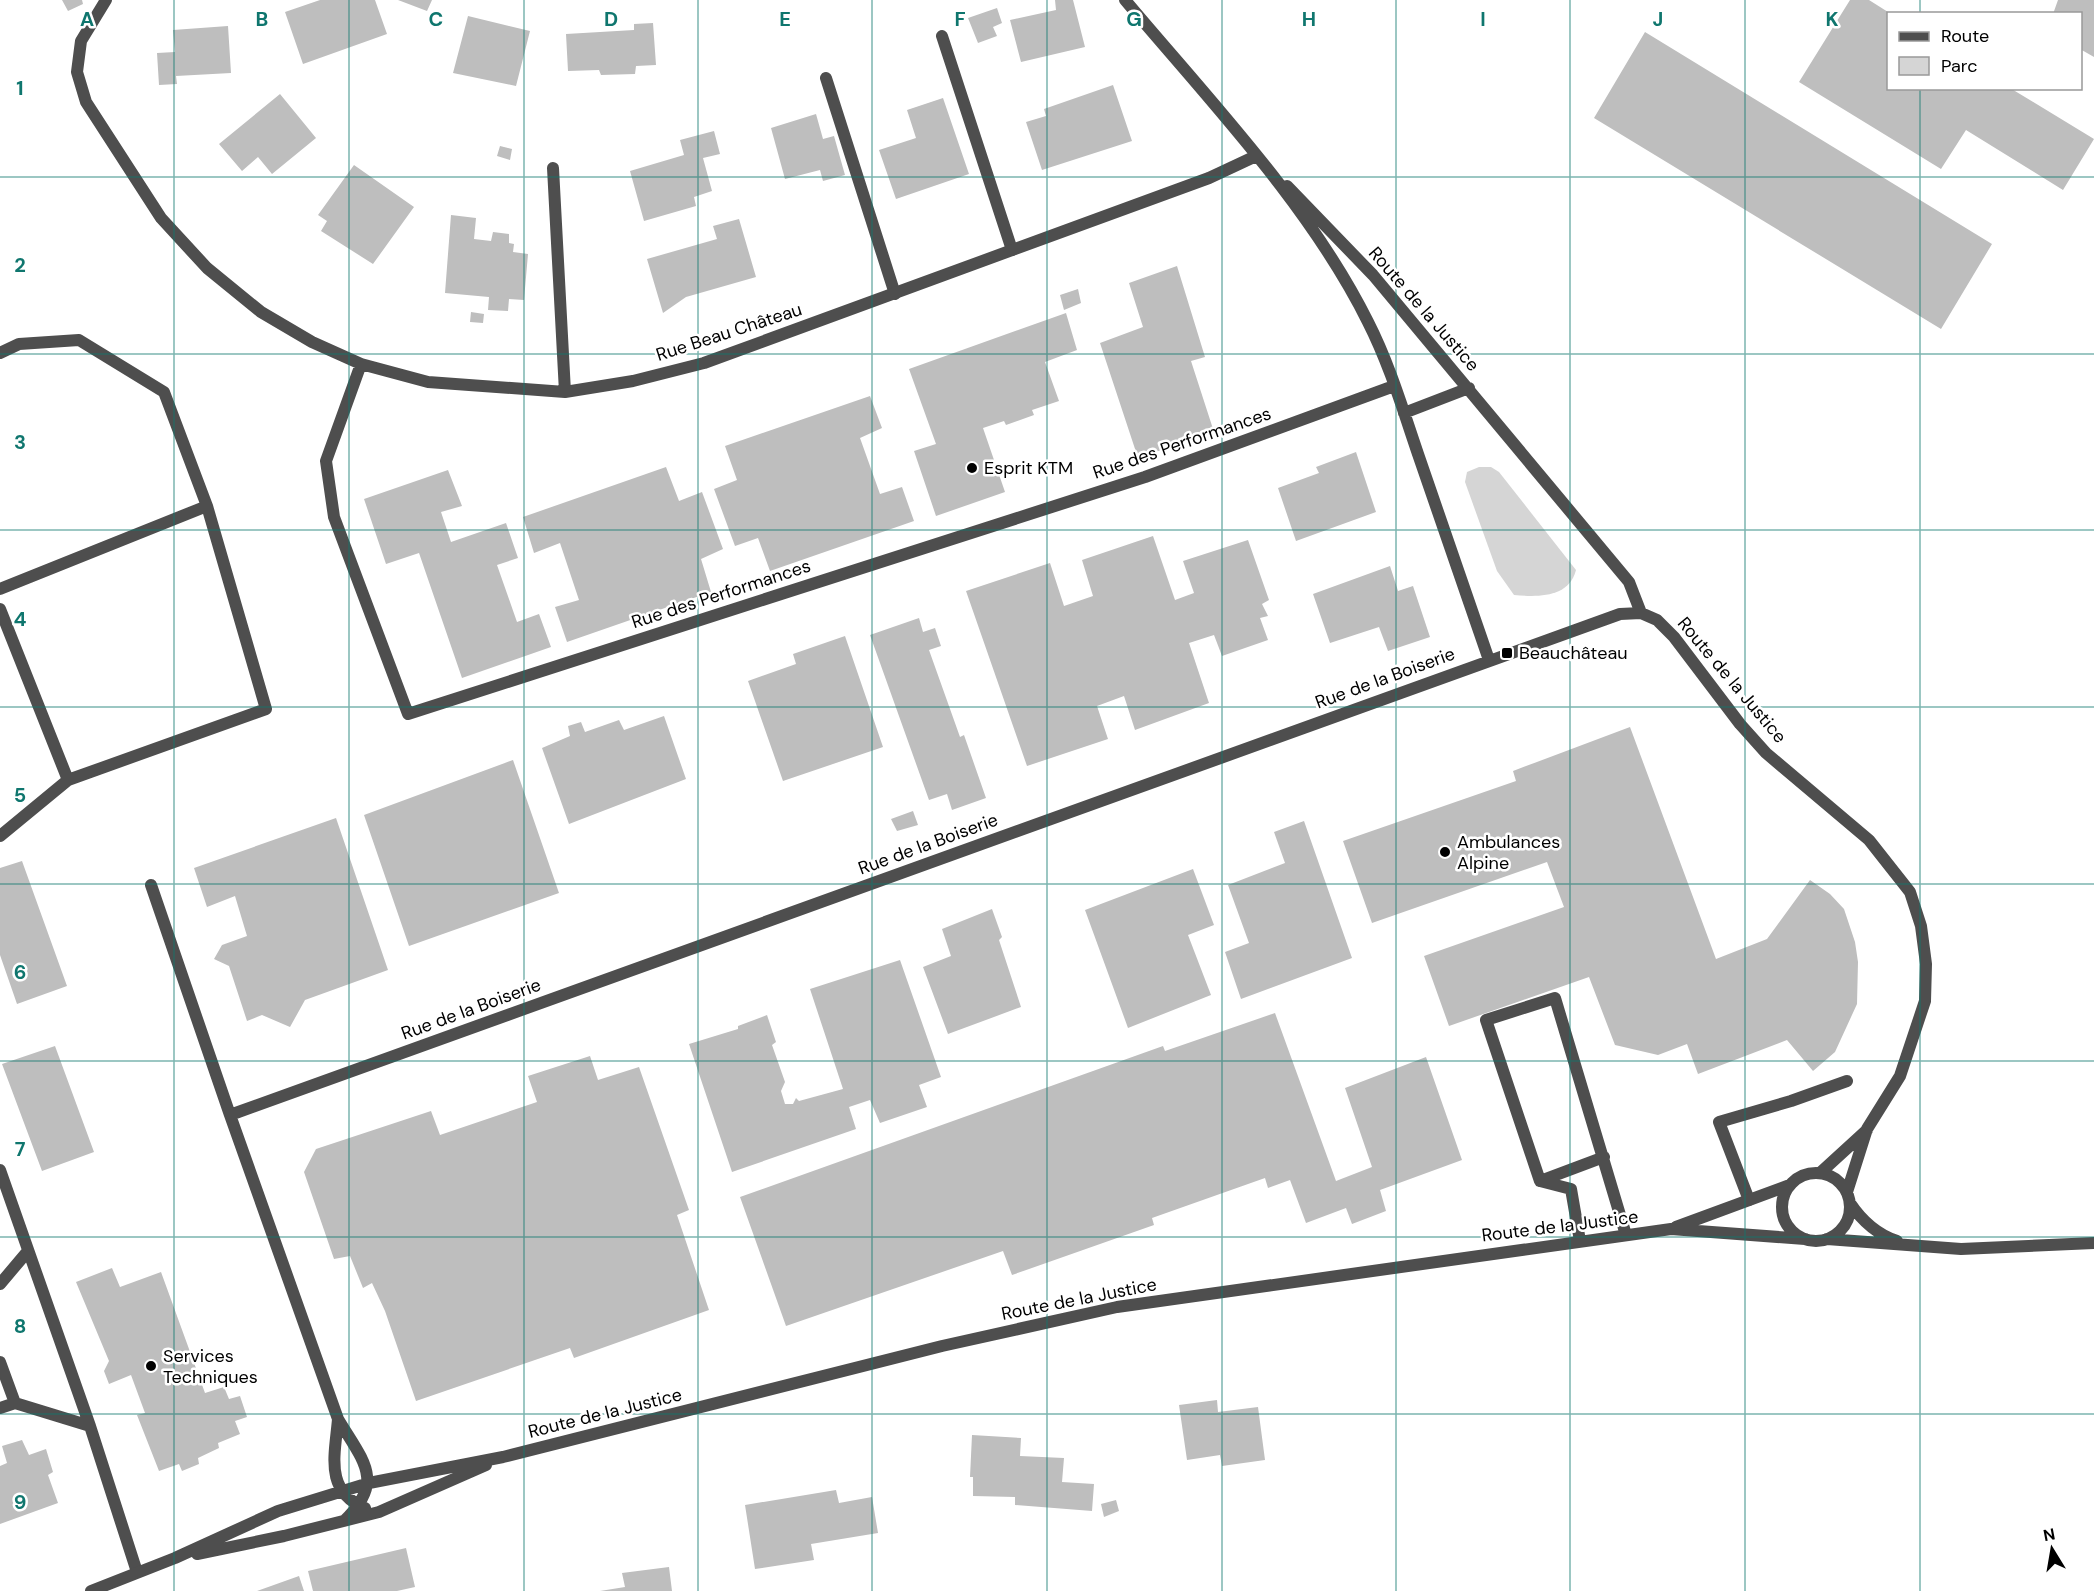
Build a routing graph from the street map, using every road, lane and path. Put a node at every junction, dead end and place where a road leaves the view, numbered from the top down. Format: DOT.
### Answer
graph roads {
  1 [pos="106,0"];
  2 [pos="1125,0"];
  3 [pos="942,36"];
  4 [pos="826,78"];
  5 [pos="1256,156"];
  6 [pos="553,168"];
  7 [pos="1012,250"];
  8 [pos="895,294"];
  9 [pos="0,353"];
  10 [pos="361,364"];
  11 [pos="1394,386"];
  12 [pos="1469,388"];
  13 [pos="565,392"];
  14 [pos="1404,413"];
  15 [pos="207,506"];
  16 [pos="0,589"];
  17 [pos="0,609"];
  18 [pos="1641,613"];
  19 [pos="1489,660"];
  20 [pos="68,780"];
  21 [pos="0,836"];
  22 [pos="151,885"];
  23 [pos="1847,1081"];
  24 [pos="230,1115"];
  25 [pos="1868,1130"];
  26 [pos="1604,1157"];
  27 [pos="0,1170"];
  28 [pos="1820,1173"];
  29 [pos="1540,1181"];
  30 [pos="1790,1185"];
  31 [pos="1848,1198"];
  32 [pos="1749,1200"];
  33 [pos="1671,1229"];
  34 [pos="1626,1235"];
  35 [pos="1805,1239"];
  36 [pos="1827,1239"];
  37 [pos="1580,1241"];
  38 [pos="2094,1242"];
  39 [pos="1909,1245"];
  40 [pos="28,1251"];
  41 [pos="0,1284"];
  42 [pos="0,1362"];
  43 [pos="15,1403"];
  44 [pos="0,1408"];
  45 [pos="338,1419"];
  46 [pos="90,1426"];
  47 [pos="503,1457"];
  48 [pos="369,1483"];
  49 [pos="341,1491"];
  50 [pos="360,1506"];
  51 [pos="379,1512"];
  52 [pos="344,1521"];
  53 [pos="175,1558"];
  54 [pos="137,1572"];
  55 [pos="91,1591"];
  1 -- 10 [label="street, Rue Beau Château"];
  2 -- 5 [label="street, Route de la Justice"];
  3 -- 7 [label="street"];
  4 -- 8 [label="street"];
  5 -- 7 [label="street, Rue Beau Château"];
  5 -- 11 [label="street, Route de la Justice"];
  5 -- 12 [label="street, Route de la Justice"];
  6 -- 13 [label="street"];
  7 -- 8 [label="street, Rue Beau Château"];
  8 -- 13 [label="street, Rue Beau Château"];
  9 -- 15 [label="street"];
  10 -- 11 [label="street, Rue des Performances"];
  10 -- 13 [label="street, Rue Beau Château"];
  11 -- 14 [label="street, Route de la Justice"];
  12 -- 14 [label="street"];
  12 -- 18 [label="street, Route de la Justice"];
  14 -- 19 [label="street, Route de la Justice"];
  15 -- 16 [label="street"];
  15 -- 20 [label="street"];
  17 -- 20 [label="street"];
  18 -- 19 [label="street, Rue de la Boiserie"];
  18 -- 25 [label="street, Route de la Justice"];
  19 -- 24 [label="street, Rue de la Boiserie"];
  20 -- 21 [label="street"];
  22 -- 24 [label="street"];
  23 -- 32 [label="street"];
  24 -- 45 [label="street"];
  25 -- 28 [label="street, Route de la Justice"];
  25 -- 31 [label="street, Route de la Justice"];
  26 -- 29 [label="street"];
  26 -- 29 [label="street"];
  26 -- 34 [label="street"];
  27 -- 40 [label="street"];
  28 -- 30 [label="street"];
  28 -- 31 [label="street"];
  29 -- 37 [label="street"];
  30 -- 32 [label="street, Route de la Justice"];
  30 -- 35 [label="street"];
  31 -- 36 [label="street"];
  31 -- 39 [label="street"];
  32 -- 33 [label="street, Route de la Justice"];
  33 -- 34 [label="street, Route de la Justice"];
  33 -- 35 [label="street, Route de la Justice"];
  34 -- 37 [label="street, Route de la Justice"];
  35 -- 36 [label="street"];
  36 -- 39 [label="street"];
  37 -- 47 [label="street, Route de la Justice"];
  38 -- 39 [label="street"];
  40 -- 41 [label="street"];
  40 -- 46 [label="street"];
  42 -- 43 [label="street"];
  43 -- 44 [label="street"];
  43 -- 46 [label="street"];
  45 -- 48 [label="street"];
  45 -- 49 [label="street"];
  46 -- 54 [label="street"];
  47 -- 48 [label="street, Route de la Justice"];
  47 -- 51 [label="street, Route de la Justice"];
  48 -- 49 [label="street, Route de la Justice"];
  48 -- 50 [label="street"];
  49 -- 50 [label="street"];
  49 -- 53 [label="street, Route de la Justice"];
  50 -- 51 [label="street"];
  50 -- 52 [label="street"];
  51 -- 52 [label="street, Route de la Justice"];
  52 -- 53 [label="street, Route de la Justice"];
  53 -- 54 [label="street, Route de la Justice"];
  54 -- 55 [label="street, Route de la Justice"];
}
